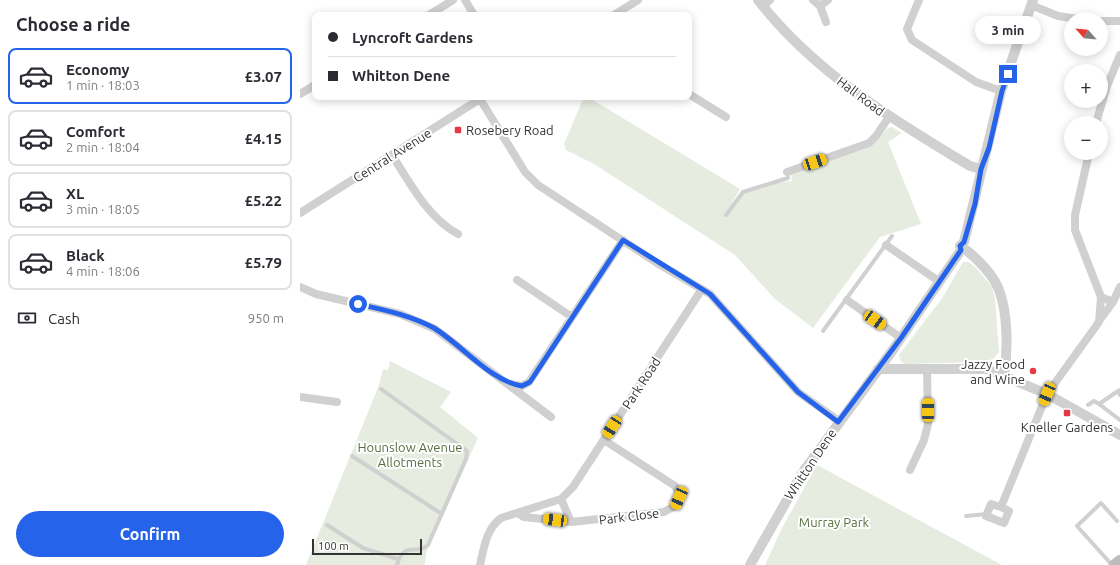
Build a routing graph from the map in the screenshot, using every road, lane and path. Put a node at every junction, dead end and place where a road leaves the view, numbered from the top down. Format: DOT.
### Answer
graph roads {
  1 [pos="453,0"];
  2 [pos="465,0"];
  3 [pos="638,0"];
  4 [pos="813,0"];
  5 [pos="828,0"];
  6 [pos="919,0"];
  7 [pos="764,2"];
  8 [pos="1032,2"];
  9 [pos="820,6"];
  10 [pos="434,12"];
  11 [pos="472,12"];
  12 [pos="619,12"];
  13 [pos="1064,17"];
  14 [pos="1108,21"];
  15 [pos="826,22"];
  16 [pos="1120,22"];
  17 [pos="1120,55"];
  18 [pos="312,87"];
  19 [pos="1002,91"];
  20 [pos="300,94"];
  21 [pos="692,96"];
  22 [pos="478,100"];
  23 [pos="482,100"];
  24 [pos="1098,116"];
  25 [pos="726,117"];
  26 [pos="889,117"];
  27 [pos="392,155"];
  28 [pos="1087,160"];
  29 [pos="981,169"];
  30 [pos="787,172"];
  31 [pos="300,213"];
  32 [pos="726,215"];
  33 [pos="458,234"];
  34 [pos="892,236"];
  35 [pos="623,240"];
  36 [pos="886,245"];
  37 [pos="964,247"];
  38 [pos="518,280"];
  39 [pos="940,282"];
  40 [pos="300,287"];
  41 [pos="1120,287"];
  42 [pos="702,289"];
  43 [pos="1101,297"];
  44 [pos="847,300"];
  45 [pos="1113,302"];
  46 [pos="572,317"];
  47 [pos="1099,322"];
  48 [pos="823,331"];
  49 [pos="901,338"];
  50 [pos="927,368"];
  51 [pos="878,369"];
  52 [pos="1004,375"];
  53 [pos="507,383"];
  54 [pos="381,389"];
  55 [pos="1119,392"];
  56 [pos="1047,394"];
  57 [pos="300,397"];
  58 [pos="338,402"];
  59 [pos="1099,404"];
  60 [pos="1088,405"];
  61 [pos="551,417"];
  62 [pos="1120,420"];
  63 [pos="838,422"];
  64 [pos="1120,435"];
  65 [pos="604,440"];
  66 [pos="352,456"];
  67 [pos="910,470"];
  68 [pos="561,499"];
  69 [pos="1001,507"];
  70 [pos="442,514"];
  71 [pos="519,514"];
  72 [pos="987,514"];
  73 [pos="966,516"];
  74 [pos="1117,521"];
  75 [pos="571,522"];
  76 [pos="327,525"];
  77 [pos="398,559"];
  78 [pos="1120,561"];
  79 [pos="397,565"];
  80 [pos="480,565"];
  81 [pos="750,565"];
  82 [pos="1114,565"];
  1 -- 10 [label="street"];
  2 -- 11 [label="street"];
  3 -- 12 [label="street"];
  4 -- 9 [label="street"];
  5 -- 9 [label="street"];
  6 -- 19 [label="street"];
  7 -- 26 [label="street, Hall Road"];
  8 -- 13 [label="street"];
  8 -- 19 [label="street, Whitton Dene"];
  9 -- 15 [label="street"];
  14 -- 16 [label="street"];
  17 -- 24 [label="street"];
  18 -- 20 [label="street"];
  19 -- 29 [label="street, Whitton Dene"];
  21 -- 25 [label="street"];
  22 -- 27 [label="street, Central Avenue"];
  23 -- 35 [label="street"];
  26 -- 29 [label="street, Hall Road"];
  26 -- 30 [label="street"];
  27 -- 31 [label="street, Central Avenue"];
  27 -- 33 [label="street"];
  28 -- 43 [label="street"];
  29 -- 37 [label="street, Whitton Dene"];
  30 -- 32 [label="lane"];
  34 -- 36 [label="lane"];
  35 -- 42 [label="street"];
  35 -- 46 [label="street"];
  36 -- 39 [label="street"];
  36 -- 44 [label="lane"];
  37 -- 39 [label="street, Whitton Dene"];
  37 -- 52 [label="street"];
  38 -- 46 [label="street"];
  39 -- 49 [label="street, Whitton Dene"];
  40 -- 53 [label="street"];
  41 -- 45 [label="street"];
  42 -- 63 [label="street"];
  42 -- 65 [label="street, Park Road"];
  43 -- 45 [label="street"];
  43 -- 47 [label="street"];
  44 -- 48 [label="lane"];
  44 -- 49 [label="street"];
  45 -- 47 [label="street"];
  46 -- 53 [label="street"];
  47 -- 56 [label="street"];
  49 -- 51 [label="street, Whitton Dene"];
  50 -- 51 [label="street"];
  50 -- 52 [label="street"];
  50 -- 67 [label="street"];
  51 -- 63 [label="street, Whitton Dene"];
  52 -- 56 [label="street"];
  53 -- 61 [label="street"];
  54 -- 70 [label="lane"];
  55 -- 59 [label="lane"];
  56 -- 64 [label="street"];
  56 -- 69 [label="street"];
  57 -- 58 [label="street"];
  59 -- 60 [label="lane"];
  59 -- 62 [label="lane"];
  63 -- 81 [label="street, Whitton Dene"];
  65 -- 68 [label="street, Park Road"];
  65 -- 75 [label="street, Park Close"];
  66 -- 70 [label="lane"];
  68 -- 71 [label="street, Park Road"];
  68 -- 75 [label="street"];
  69 -- 72 [label="street"];
  69 -- 72 [label="street"];
  70 -- 77 [label="lane"];
  71 -- 75 [label="street, Park Close"];
  71 -- 80 [label="street, Park Road"];
  72 -- 73 [label="lane"];
  74 -- 82 [label="lane"];
  76 -- 77 [label="lane"];
  77 -- 79 [label="lane"];
  78 -- 82 [label="main road"];
}
